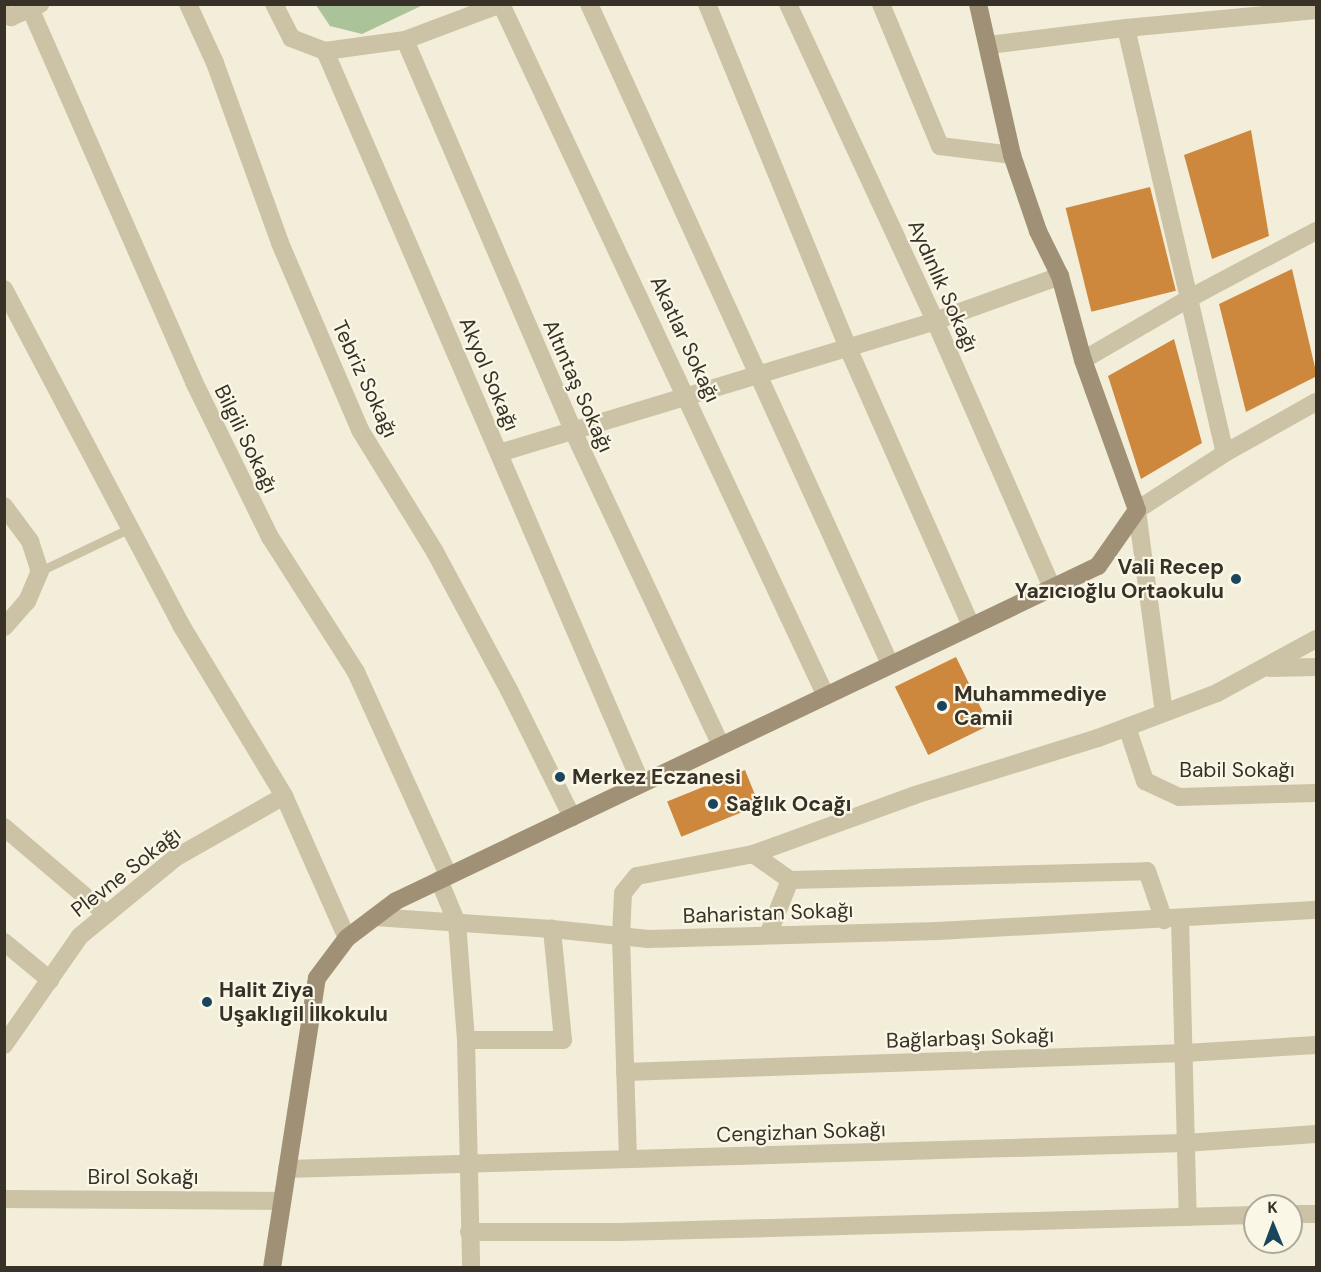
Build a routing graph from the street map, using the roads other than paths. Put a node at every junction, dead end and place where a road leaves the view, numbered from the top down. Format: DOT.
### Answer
graph roads {
  1 [pos="188,4"];
  2 [pos="274,4"];
  3 [pos="501,4"];
  4 [pos="589,4"];
  5 [pos="707,4"];
  6 [pos="788,4"];
  7 [pos="881,4"];
  8 [pos="978,4"];
  9 [pos="35,6"];
  10 [pos="1317,10"];
  11 [pos="4,12"];
  12 [pos="1126,28"];
  13 [pos="405,40"];
  14 [pos="989,45"];
  15 [pos="325,51"];
  16 [pos="1012,155"];
  17 [pos="1317,231"];
  18 [pos="1060,276"];
  19 [pos="4,289"];
  20 [pos="1190,298"];
  21 [pos="935,321"];
  22 [pos="848,348"];
  23 [pos="1083,360"];
  24 [pos="758,375"];
  25 [pos="687,396"];
  26 [pos="1317,402"];
  27 [pos="573,431"];
  28 [pos="499,453"];
  29 [pos="1226,453"];
  30 [pos="4,506"];
  31 [pos="1137,510"];
  32 [pos="130,528"];
  33 [pos="40,571"];
  34 [pos="1052,588"];
  35 [pos="971,626"];
  36 [pos="4,627"];
  37 [pos="1317,639"];
  38 [pos="890,664"];
  39 [pos="1317,667"];
  40 [pos="1265,669"];
  41 [pos="825,694"];
  42 [pos="1164,713"];
  43 [pos="1127,727"];
  44 [pos="721,746"];
  45 [pos="641,783"];
  46 [pos="1317,793"];
  47 [pos="284,796"];
  48 [pos="572,817"];
  49 [pos="4,826"];
  50 [pos="753,854"];
  51 [pos="444,878"];
  52 [pos="790,880"];
  53 [pos="1317,910"];
  54 [pos="106,914"];
  55 [pos="375,917"];
  56 [pos="1172,920"];
  57 [pos="457,923"];
  58 [pos="552,929"];
  59 [pos="768,935"];
  60 [pos="621,937"];
  61 [pos="347,938"];
  62 [pos="4,942"];
  63 [pos="50,980"];
  64 [pos="466,1041"];
  65 [pos="4,1045"];
  66 [pos="1317,1045"];
  67 [pos="1185,1053"];
  68 [pos="625,1072"];
  69 [pos="1317,1134"];
  70 [pos="1185,1143"];
  71 [pos="628,1159"];
  72 [pos="467,1163"];
  73 [pos="287,1169"];
  74 [pos="4,1199"];
  75 [pos="282,1201"];
  76 [pos="1243,1215"];
  77 [pos="1188,1217"];
  78 [pos="469,1232"];
  79 [pos="272,1268"];
  80 [pos="471,1268"];
  1 -- 48 [label="street, Tebriz Sokağı"];
  2 -- 15 [label="street"];
  3 -- 13 [label="street"];
  3 -- 25 [label="street, Akatlar Sokağı"];
  4 -- 24 [label="street"];
  5 -- 22 [label="street"];
  6 -- 21 [label="street, Aydınlık Sokağı"];
  7 -- 16 [label="street"];
  8 -- 14 [label="street"];
  9 -- 11 [label="street"];
  9 -- 51 [label="street, Bilgili Sokağı"];
  10 -- 12 [label="street"];
  12 -- 14 [label="street"];
  12 -- 20 [label="street"];
  13 -- 15 [label="street"];
  13 -- 27 [label="street, Altıntaş Sokağı"];
  14 -- 16 [label="street"];
  15 -- 28 [label="street, Akyol Sokağı"];
  16 -- 18 [label="street"];
  17 -- 20 [label="street"];
  18 -- 21 [label="street"];
  18 -- 23 [label="street"];
  19 -- 32 [label="street"];
  20 -- 23 [label="street"];
  20 -- 29 [label="street"];
  21 -- 22 [label="street"];
  21 -- 34 [label="street, Aydınlık Sokağı"];
  22 -- 24 [label="street"];
  22 -- 35 [label="street"];
  23 -- 31 [label="street"];
  24 -- 25 [label="street"];
  24 -- 38 [label="street"];
  25 -- 27 [label="street"];
  25 -- 41 [label="street, Akatlar Sokağı"];
  26 -- 29 [label="street"];
  27 -- 28 [label="street"];
  27 -- 44 [label="street, Altıntaş Sokağı"];
  28 -- 45 [label="street, Akyol Sokağı"];
  29 -- 31 [label="street"];
  30 -- 33 [label="street"];
  31 -- 34 [label="street"];
  31 -- 42 [label="street"];
  32 -- 33 [label="lane"];
  32 -- 47 [label="street"];
  33 -- 36 [label="street"];
  34 -- 35 [label="street"];
  35 -- 38 [label="street"];
  37 -- 40 [label="street"];
  38 -- 41 [label="street"];
  39 -- 40 [label="street"];
  40 -- 42 [label="street"];
  41 -- 44 [label="street"];
  42 -- 43 [label="street"];
  43 -- 46 [label="street, Babil Sokağı"];
  43 -- 50 [label="street"];
  44 -- 45 [label="street"];
  45 -- 48 [label="street"];
  47 -- 54 [label="street, Plevne Sokağı"];
  47 -- 61 [label="street"];
  48 -- 51 [label="street"];
  49 -- 54 [label="street"];
  50 -- 52 [label="street, Baharistan Sokağı"];
  50 -- 60 [label="street"];
  51 -- 55 [label="street"];
  51 -- 57 [label="street, Bilgili Sokağı"];
  52 -- 56 [label="street, Baharistan Sokağı"];
  52 -- 59 [label="street"];
  53 -- 56 [label="street, Baharistan Sokağı"];
  54 -- 63 [label="street, Plevne Sokağı"];
  55 -- 57 [label="street, Baharistan Sokağı"];
  55 -- 61 [label="street"];
  56 -- 59 [label="street, Baharistan Sokağı"];
  56 -- 67 [label="street"];
  57 -- 58 [label="street, Baharistan Sokağı"];
  57 -- 64 [label="street, Bilgili Sokağı"];
  58 -- 60 [label="street, Baharistan Sokağı"];
  58 -- 64 [label="street"];
  59 -- 60 [label="street, Baharistan Sokağı"];
  60 -- 68 [label="street"];
  61 -- 73 [label="street"];
  62 -- 63 [label="street"];
  63 -- 65 [label="street, Plevne Sokağı"];
  64 -- 72 [label="street, Bilgili Sokağı"];
  66 -- 67 [label="street, Bağlarbaşı Sokağı"];
  67 -- 68 [label="street, Bağlarbaşı Sokağı"];
  67 -- 70 [label="street"];
  68 -- 71 [label="street"];
  69 -- 70 [label="street, Cengizhan Sokağı"];
  70 -- 71 [label="street, Cengizhan Sokağı"];
  70 -- 77 [label="street"];
  71 -- 72 [label="street, Cengizhan Sokağı"];
  72 -- 73 [label="street, Cengizhan Sokağı"];
  72 -- 78 [label="street, Bilgili Sokağı"];
  73 -- 75 [label="street"];
  74 -- 75 [label="street, Birol Sokağı"];
  75 -- 79 [label="street"];
  76 -- 77 [label="street"];
  77 -- 78 [label="street"];
  78 -- 80 [label="street, Bilgili Sokağı"];
}
